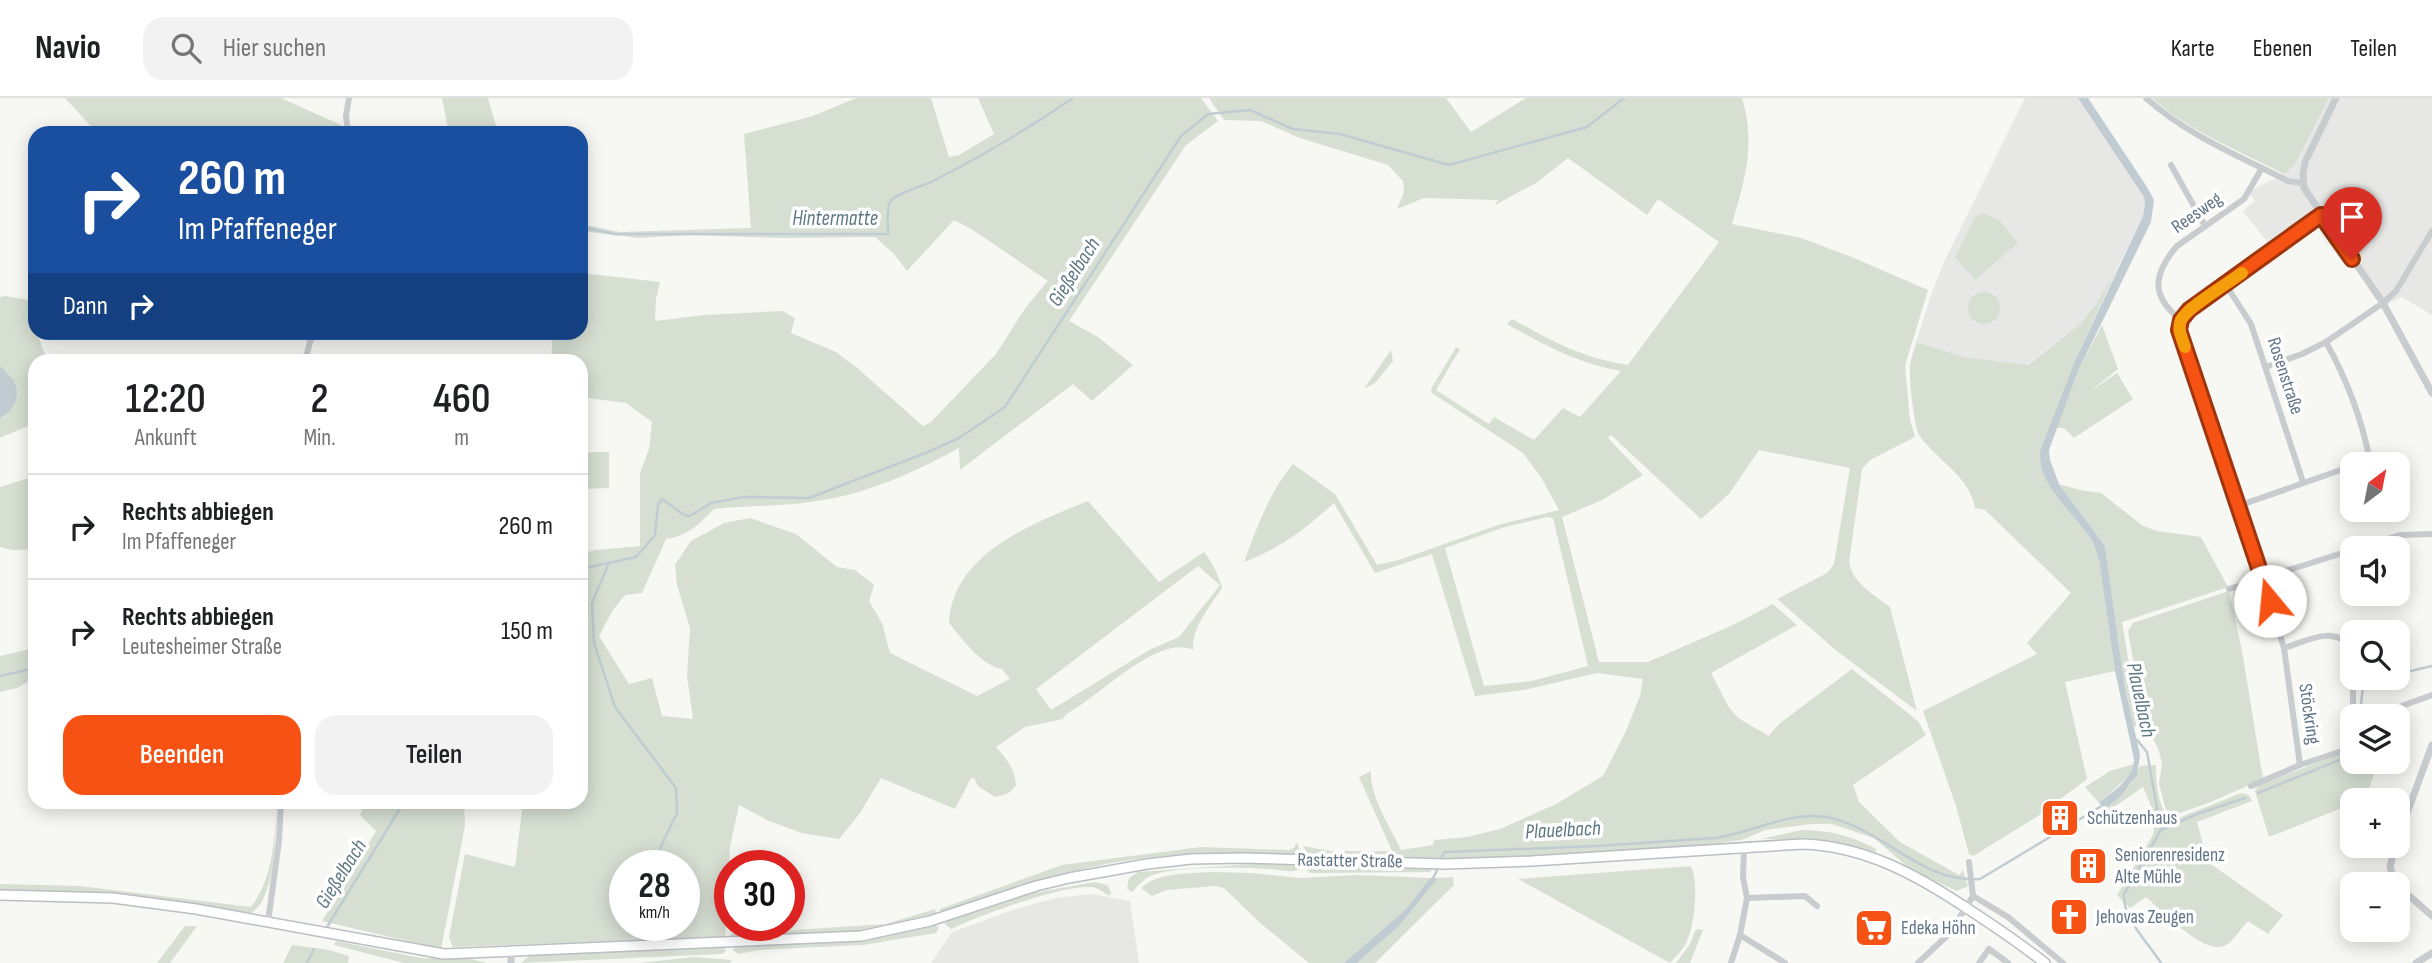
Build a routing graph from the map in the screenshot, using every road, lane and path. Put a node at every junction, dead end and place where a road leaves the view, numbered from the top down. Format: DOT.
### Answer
graph roads {
  1 [pos="349,98"];
  2 [pos="2147,98"];
  3 [pos="2336,98"];
  4 [pos="347,126"];
  5 [pos="2171,165"];
  6 [pos="2262,168"];
  7 [pos="2303,183"];
  8 [pos="2321,215"];
  9 [pos="2206,226"];
  10 [pos="2432,231"];
  11 [pos="2227,285"];
  12 [pos="2383,303"];
  13 [pos="2181,320"];
  14 [pos="2326,342"];
  15 [pos="2266,368"];
  16 [pos="2432,393"];
  17 [pos="2368,452"];
  18 [pos="2340,470"];
  19 [pos="2303,482"];
  20 [pos="2238,506"];
  21 [pos="2432,534"];
  22 [pos="2397,536"];
  23 [pos="2340,554"];
  24 [pos="2263,578"];
  25 [pos="2229,589"];
  26 [pos="2340,639"];
  27 [pos="2284,648"];
  28 [pos="2432,695"];
  29 [pos="2407,704"];
  30 [pos="2432,745"];
  31 [pos="2340,752"];
  32 [pos="2430,762"];
  33 [pos="2300,765"];
  34 [pos="2251,786"];
  35 [pos="281,809"];
  36 [pos="2410,810"];
  37 [pos="1744,849"];
  38 [pos="1969,862"];
  39 [pos="0,895"];
  40 [pos="1973,896"];
  41 [pos="2410,897"];
  42 [pos="1747,898"];
  43 [pos="1817,906"];
  44 [pos="1966,908"];
  45 [pos="2432,916"];
  46 [pos="268,922"];
  47 [pos="1740,935"];
  48 [pos="511,950"];
  49 [pos="2432,953"];
  50 [pos="511,963"];
  51 [pos="1731,963"];
  52 [pos="1784,963"];
  53 [pos="1918,963"];
  54 [pos="1979,963"];
  55 [pos="2008,963"];
  56 [pos="2045,963"];
  57 [pos="2063,963"];
  58 [pos="2416,963"];
  1 -- 4 [label="street"];
  2 -- 6 [label="street"];
  3 -- 7 [label="street"];
  5 -- 9 [label="street"];
  6 -- 7 [label="street"];
  6 -- 9 [label="street, Reesweg"];
  7 -- 8 [label="street"];
  8 -- 11 [label="street"];
  8 -- 12 [label="street"];
  9 -- 13 [label="street, Reesweg"];
  10 -- 12 [label="street"];
  11 -- 13 [label="street"];
  11 -- 15 [label="street, Rosenstraße"];
  12 -- 14 [label="street"];
  12 -- 16 [label="street"];
  13 -- 20 [label="street, Stöckring"];
  14 -- 15 [label="street"];
  14 -- 17 [label="street"];
  15 -- 19 [label="street, Rosenstraße"];
  18 -- 19 [label="street"];
  19 -- 20 [label="street"];
  20 -- 24 [label="street, Stöckring"];
  21 -- 22 [label="street"];
  23 -- 24 [label="street"];
  24 -- 25 [label="street"];
  24 -- 27 [label="street, Stöckring"];
  26 -- 27 [label="street"];
  27 -- 33 [label="street, Stöckring"];
  28 -- 29 [label="street"];
  30 -- 32 [label="street"];
  31 -- 33 [label="street, Stöckring"];
  32 -- 36 [label="street"];
  33 -- 34 [label="street"];
  35 -- 46 [label="street"];
  37 -- 42 [label="street"];
  37 -- 44 [label="main road, Rastatter Straße"];
  37 -- 48 [label="main road, Rastatter Straße"];
  38 -- 40 [label="street"];
  39 -- 46 [label="main road, Rastatter Straße"];
  40 -- 44 [label="street"];
  40 -- 57 [label="street"];
  41 -- 45 [label="street"];
  42 -- 43 [label="street"];
  42 -- 47 [label="street"];
  44 -- 53 [label="street"];
  44 -- 56 [label="main road, Rastatter Straße"];
  46 -- 48 [label="main road, Rastatter Straße"];
  47 -- 51 [label="street"];
  47 -- 52 [label="street"];
  48 -- 50 [label="street"];
  49 -- 58 [label="street"];
  54 -- 55 [label="street"];
}
